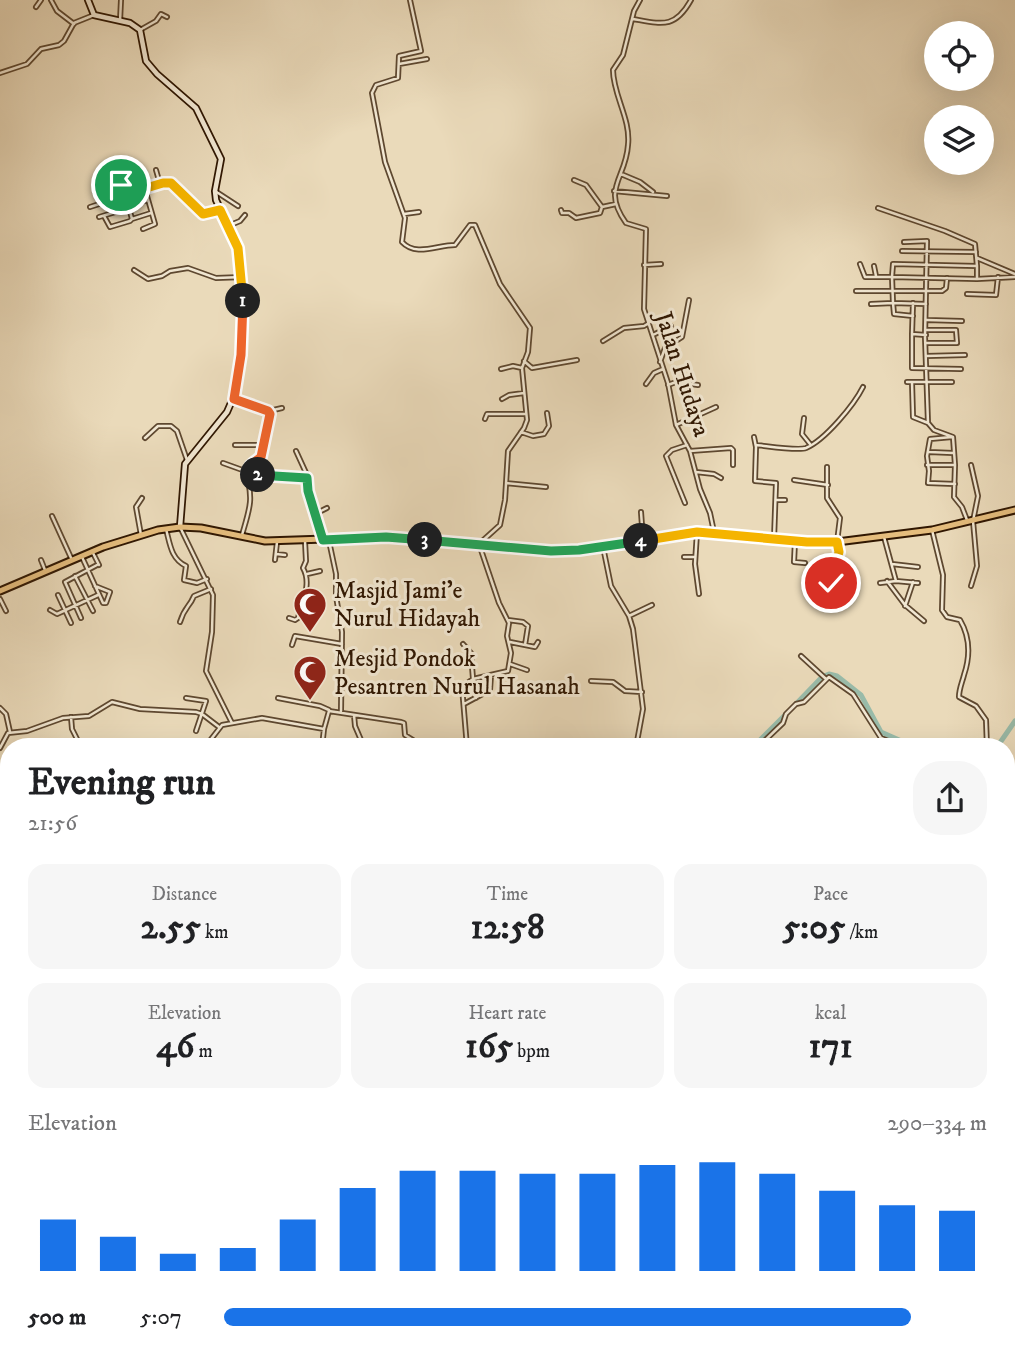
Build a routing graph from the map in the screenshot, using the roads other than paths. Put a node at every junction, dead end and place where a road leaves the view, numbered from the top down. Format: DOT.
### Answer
graph roads {
  1 [pos="41,0"];
  2 [pos="51,0"];
  3 [pos="88,0"];
  4 [pos="121,0"];
  5 [pos="410,0"];
  6 [pos="640,0"];
  7 [pos="691,0"];
  8 [pos="36,7"];
  9 [pos="94,15"];
  10 [pos="167,17"];
  11 [pos="633,19"];
  12 [pos="120,21"];
  13 [pos="74,24"];
  14 [pos="140,30"];
  15 [pos="427,59"];
  16 [pos="398,65"];
  17 [pos="0,74"];
  18 [pos="156,170"];
  19 [pos="621,174"];
  20 [pos="132,175"];
  21 [pos="574,180"];
  22 [pos="104,182"];
  23 [pos="134,182"];
  24 [pos="160,184"];
  25 [pos="119,186"];
  26 [pos="106,189"];
  27 [pos="145,189"];
  28 [pos="136,191"];
  29 [pos="215,191"];
  30 [pos="614,191"];
  31 [pos="95,192"];
  32 [pos="656,194"];
  33 [pos="667,196"];
  34 [pos="124,197"];
  35 [pos="148,200"];
  36 [pos="110,201"];
  37 [pos="616,204"];
  38 [pos="239,206"];
  39 [pos="90,207"];
  40 [pos="128,207"];
  41 [pos="602,207"];
  42 [pos="878,208"];
  43 [pos="220,210"];
  44 [pos="561,210"];
  45 [pos="419,212"];
  46 [pos="151,213"];
  47 [pos="404,214"];
  48 [pos="245,215"];
  49 [pos="104,216"];
  50 [pos="99,218"];
  51 [pos="132,219"];
  52 [pos="228,226"];
  53 [pos="143,229"];
  54 [pos="904,242"];
  55 [pos="902,251"];
  56 [pos="927,252"];
  57 [pos="976,252"];
  58 [pos="977,258"];
  59 [pos="661,264"];
  60 [pos="860,264"];
  61 [pos="644,265"];
  62 [pos="928,265"];
  63 [pos="874,266"];
  64 [pos="976,266"];
  65 [pos="134,270"];
  66 [pos="1015,275"];
  67 [pos="243,277"];
  68 [pos="876,277"];
  69 [pos="892,277"];
  70 [pos="998,277"];
  71 [pos="928,278"];
  72 [pos="947,278"];
  73 [pos="977,279"];
  74 [pos="856,290"];
  75 [pos="892,290"];
  76 [pos="927,290"];
  77 [pos="967,294"];
  78 [pos="689,300"];
  79 [pos="892,303"];
  80 [pos="913,303"];
  81 [pos="871,304"];
  82 [pos="927,304"];
  83 [pos="913,316"];
  84 [pos="926,320"];
  85 [pos="962,321"];
  86 [pos="649,323"];
  87 [pos="671,326"];
  88 [pos="926,330"];
  89 [pos="912,334"];
  90 [pos="653,335"];
  91 [pos="926,335"];
  92 [pos="603,341"];
  93 [pos="925,343"];
  94 [pos="965,355"];
  95 [pos="926,356"];
  96 [pos="577,360"];
  97 [pos="524,361"];
  98 [pos="660,362"];
  99 [pos="522,368"];
  100 [pos="926,368"];
  101 [pos="501,369"];
  102 [pos="663,369"];
  103 [pos="961,369"];
  104 [pos="907,382"];
  105 [pos="912,382"];
  106 [pos="928,382"];
  107 [pos="953,382"];
  108 [pos="646,384"];
  109 [pos="668,384"];
  110 [pos="698,385"];
  111 [pos="863,387"];
  112 [pos="524,393"];
  113 [pos="234,399"];
  114 [pos="502,399"];
  115 [pos="716,407"];
  116 [pos="282,408"];
  117 [pos="269,411"];
  118 [pos="547,413"];
  119 [pos="527,414"];
  120 [pos="804,418"];
  121 [pos="485,419"];
  122 [pos="928,423"];
  123 [pos="676,425"];
  124 [pos="522,432"];
  125 [pos="754,437"];
  126 [pos="953,437"];
  127 [pos="145,438"];
  128 [pos="235,444"];
  129 [pos="810,444"];
  130 [pos="264,445"];
  131 [pos="687,445"];
  132 [pos="756,445"];
  133 [pos="296,451"];
  134 [pos="690,451"];
  135 [pos="929,452"];
  136 [pos="954,453"];
  137 [pos="187,460"];
  138 [pos="223,463"];
  139 [pos="733,465"];
  140 [pos="927,465"];
  141 [pos="955,465"];
  142 [pos="971,465"];
  143 [pos="827,467"];
  144 [pos="696,472"];
  145 [pos="248,473"];
  146 [pos="307,478"];
  147 [pos="721,478"];
  148 [pos="794,480"];
  149 [pos="506,483"];
  150 [pos="955,484"];
  151 [pos="828,485"];
  152 [pos="546,487"];
  153 [pos="142,498"];
  154 [pos="776,500"];
  155 [pos="785,500"];
  156 [pos="685,503"];
  157 [pos="327,508"];
  158 [pos="1015,510"];
  159 [pos="641,512"];
  160 [pos="317,513"];
  161 [pos="52,516"];
  162 [pos="971,522"];
  163 [pos="180,527"];
  164 [pos="166,529"];
  165 [pos="932,530"];
  166 [pos="701,532"];
  167 [pos="713,532"];
  168 [pos="141,535"];
  169 [pos="242,536"];
  170 [pos="884,537"];
  171 [pos="774,539"];
  172 [pos="326,540"];
  173 [pos="643,540"];
  174 [pos="305,541"];
  175 [pos="795,541"];
  176 [pos="277,542"];
  177 [pos="837,542"];
  178 [pos="479,546"];
  179 [pos="603,547"];
  180 [pos="93,554"];
  181 [pos="276,554"];
  182 [pos="285,555"];
  183 [pos="82,557"];
  184 [pos="684,557"];
  185 [pos="695,557"];
  186 [pos="41,560"];
  187 [pos="72,560"];
  188 [pos="275,560"];
  189 [pos="804,563"];
  190 [pos="892,564"];
  191 [pos="918,567"];
  192 [pos="88,570"];
  193 [pos="320,570"];
  194 [pos="46,571"];
  195 [pos="307,574"];
  196 [pos="75,576"];
  197 [pos="207,579"];
  198 [pos="896,581"];
  199 [pos="887,582"];
  200 [pos="913,582"];
  201 [pos="880,583"];
  202 [pos="918,583"];
  203 [pos="94,586"];
  204 [pos="835,586"];
  205 [pos="971,586"];
  206 [pos="211,589"];
  207 [pos="0,591"];
  208 [pos="58,594"];
  209 [pos="699,594"];
  210 [pos="98,595"];
  211 [pos="897,595"];
  212 [pos="908,596"];
  213 [pos="0,599"];
  214 [pos="87,601"];
  215 [pos="76,606"];
  216 [pos="652,606"];
  217 [pos="905,606"];
  218 [pos="50,610"];
  219 [pos="65,610"];
  220 [pos="6,611"];
  221 [pos="93,611"];
  222 [pos="629,616"];
  223 [pos="81,618"];
  224 [pos="289,618"];
  225 [pos="508,620"];
  226 [pos="924,621"];
  227 [pos="180,622"];
  228 [pos="71,623"];
  229 [pos="510,642"];
  230 [pos="538,642"];
  231 [pos="342,644"];
  232 [pos="463,644"];
  233 [pos="292,645"];
  234 [pos="525,645"];
  235 [pos="801,656"];
  236 [pos="510,664"];
  237 [pos="527,670"];
  238 [pos="491,675"];
  239 [pos="824,677"];
  240 [pos="474,679"];
  241 [pos="590,681"];
  242 [pos="642,692"];
  243 [pos="288,693"];
  244 [pos="186,698"];
  245 [pos="278,698"];
  246 [pos="476,698"];
  247 [pos="286,699"];
  248 [pos="464,704"];
  249 [pos="0,708"];
  250 [pos="329,710"];
  251 [pos="341,711"];
  252 [pos="202,714"];
  253 [pos="354,715"];
  254 [pos="71,717"];
  255 [pos="233,724"];
  256 [pos="219,727"];
  257 [pos="324,729"];
  258 [pos="196,731"];
  259 [pos="10,732"];
  260 [pos="5,738"];
  261 [pos="76,738"];
  262 [pos="211,738"];
  263 [pos="323,738"];
  264 [pos="360,738"];
  265 [pos="410,738"];
  266 [pos="466,738"];
  267 [pos="638,738"];
  268 [pos="767,738"];
  269 [pos="881,738"];
  270 [pos="988,738"];
  271 [pos="489,1359"];
  272 [pos="496,1359"];
  1 -- 8 [label="street"];
  2 -- 13 [label="street"];
  3 -- 9 [label="main road"];
  4 -- 12 [label="street"];
  5 -- 16 [label="street"];
  6 -- 11 [label="street"];
  7 -- 11 [label="street"];
  9 -- 12 [label="main road"];
  9 -- 13 [label="street"];
  10 -- 14 [label="street"];
  11 -- 19 [label="street"];
  12 -- 14 [label="main road"];
  13 -- 17 [label="street"];
  14 -- 29 [label="main road"];
  15 -- 16 [label="street"];
  16 -- 47 [label="street"];
  18 -- 24 [label="street"];
  19 -- 30 [label="street"];
  19 -- 32 [label="street"];
  20 -- 23 [label="street"];
  21 -- 41 [label="street"];
  22 -- 26 [label="street"];
  23 -- 25 [label="street"];
  23 -- 28 [label="street"];
  24 -- 27 [label="street"];
  24 -- 43 [label="street"];
  26 -- 31 [label="street"];
  26 -- 36 [label="street"];
  27 -- 28 [label="street"];
  27 -- 35 [label="street"];
  28 -- 34 [label="street"];
  29 -- 38 [label="street"];
  29 -- 43 [label="main road"];
  30 -- 32 [label="street"];
  30 -- 37 [label="street"];
  32 -- 33 [label="street"];
  34 -- 36 [label="street"];
  34 -- 40 [label="street"];
  35 -- 40 [label="street"];
  35 -- 46 [label="street"];
  36 -- 39 [label="street"];
  37 -- 41 [label="street"];
  37 -- 61 [label="street, Jalan Hudaya"];
  40 -- 49 [label="street"];
  40 -- 51 [label="street"];
  41 -- 44 [label="street"];
  42 -- 57 [label="street"];
  43 -- 52 [label="main road"];
  45 -- 47 [label="street"];
  46 -- 51 [label="street"];
  46 -- 53 [label="street"];
  47 -- 97 [label="street"];
  48 -- 52 [label="street"];
  49 -- 50 [label="street"];
  49 -- 51 [label="street"];
  52 -- 67 [label="main road"];
  54 -- 56 [label="street"];
  55 -- 56 [label="street"];
  56 -- 57 [label="street"];
  56 -- 62 [label="street"];
  57 -- 58 [label="street"];
  58 -- 64 [label="street"];
  58 -- 66 [label="street"];
  59 -- 61 [label="street"];
  60 -- 68 [label="street"];
  61 -- 86 [label="street, Jalan Hudaya"];
  62 -- 64 [label="street"];
  62 -- 69 [label="street"];
  62 -- 71 [label="street"];
  63 -- 68 [label="street"];
  64 -- 73 [label="street"];
  65 -- 67 [label="street"];
  66 -- 70 [label="street"];
  67 -- 113 [label="main road"];
  68 -- 69 [label="street"];
  69 -- 71 [label="street"];
  69 -- 75 [label="street"];
  70 -- 73 [label="street"];
  70 -- 77 [label="street"];
  71 -- 72 [label="street"];
  71 -- 76 [label="street"];
  72 -- 73 [label="street"];
  72 -- 76 [label="street"];
  74 -- 75 [label="street"];
  75 -- 76 [label="street"];
  75 -- 79 [label="street"];
  76 -- 82 [label="street"];
  78 -- 98 [label="street"];
  79 -- 80 [label="street"];
  79 -- 81 [label="street"];
  79 -- 83 [label="street"];
  80 -- 82 [label="street"];
  80 -- 83 [label="street"];
  82 -- 84 [label="street"];
  83 -- 89 [label="street"];
  84 -- 85 [label="street"];
  84 -- 88 [label="street"];
  86 -- 90 [label="street, Jalan Hudaya"];
  86 -- 92 [label="street"];
  87 -- 90 [label="street"];
  88 -- 91 [label="street"];
  88 -- 93 [label="street"];
  89 -- 91 [label="street"];
  89 -- 100 [label="street"];
  90 -- 98 [label="street, Jalan Hudaya"];
  91 -- 93 [label="street"];
  93 -- 95 [label="street"];
  94 -- 95 [label="street"];
  95 -- 100 [label="street"];
  96 -- 97 [label="street"];
  97 -- 99 [label="street"];
  98 -- 102 [label="street, Jalan Hudaya"];
  99 -- 101 [label="street"];
  99 -- 112 [label="street"];
  100 -- 103 [label="street"];
  100 -- 106 [label="street"];
  102 -- 108 [label="street"];
  102 -- 109 [label="street, Jalan Hudaya"];
  104 -- 105 [label="street"];
  105 -- 106 [label="street"];
  105 -- 122 [label="street"];
  106 -- 107 [label="street"];
  106 -- 122 [label="street"];
  109 -- 110 [label="street"];
  109 -- 123 [label="street, Jalan Hudaya"];
  111 -- 129 [label="street"];
  112 -- 114 [label="street"];
  112 -- 119 [label="street"];
  113 -- 117 [label="street"];
  113 -- 137 [label="main road"];
  115 -- 123 [label="street"];
  116 -- 117 [label="street"];
  117 -- 130 [label="street"];
  118 -- 124 [label="street"];
  119 -- 121 [label="street"];
  119 -- 124 [label="street"];
  120 -- 129 [label="street"];
  122 -- 126 [label="street"];
  123 -- 131 [label="street, Jalan Hudaya"];
  124 -- 149 [label="street"];
  125 -- 132 [label="street"];
  126 -- 135 [label="street"];
  126 -- 136 [label="street"];
  127 -- 137 [label="street"];
  128 -- 130 [label="street"];
  129 -- 132 [label="street"];
  130 -- 145 [label="street"];
  131 -- 134 [label="street, Jalan Hudaya"];
  131 -- 156 [label="street"];
  132 -- 154 [label="street"];
  133 -- 146 [label="street"];
  134 -- 139 [label="street"];
  134 -- 144 [label="street, Jalan Hudaya"];
  135 -- 136 [label="street"];
  135 -- 140 [label="street"];
  136 -- 141 [label="street"];
  137 -- 163 [label="main road"];
  138 -- 145 [label="street"];
  140 -- 141 [label="street"];
  140 -- 150 [label="street"];
  141 -- 150 [label="street"];
  142 -- 162 [label="street"];
  143 -- 151 [label="street"];
  144 -- 147 [label="street"];
  144 -- 167 [label="street, Jalan Hudaya"];
  145 -- 146 [label="street"];
  145 -- 169 [label="street"];
  146 -- 160 [label="street"];
  148 -- 151 [label="street"];
  149 -- 152 [label="street"];
  149 -- 178 [label="street"];
  150 -- 162 [label="street"];
  151 -- 177 [label="street"];
  153 -- 168 [label="street"];
  154 -- 155 [label="street"];
  154 -- 171 [label="street"];
  157 -- 160 [label="street"];
  158 -- 162 [label="main road"];
  159 -- 173 [label="street"];
  160 -- 172 [label="street"];
  161 -- 187 [label="street"];
  162 -- 165 [label="main road"];
  162 -- 205 [label="street"];
  163 -- 164 [label="main road"];
  163 -- 169 [label="main road"];
  163 -- 197 [label="street"];
  164 -- 168 [label="main road"];
  164 -- 197 [label="street"];
  165 -- 170 [label="main road"];
  165 -- 270 [label="street"];
  166 -- 167 [label="main road"];
  166 -- 173 [label="main road"];
  166 -- 185 [label="street"];
  167 -- 171 [label="main road"];
  168 -- 180 [label="main road"];
  169 -- 176 [label="main road"];
  170 -- 177 [label="main road"];
  170 -- 190 [label="street"];
  171 -- 175 [label="main road"];
  172 -- 174 [label="main road"];
  172 -- 178 [label="main road"];
  172 -- 231 [label="street"];
  173 -- 179 [label="main road"];
  174 -- 176 [label="main road"];
  174 -- 195 [label="street"];
  175 -- 177 [label="main road"];
  175 -- 189 [label="street"];
  176 -- 181 [label="street"];
  177 -- 204 [label="street"];
  178 -- 179 [label="main road"];
  178 -- 225 [label="street"];
  179 -- 222 [label="street"];
  180 -- 183 [label="main road"];
  180 -- 192 [label="street"];
  181 -- 182 [label="street"];
  181 -- 188 [label="street"];
  183 -- 187 [label="main road"];
  183 -- 192 [label="street"];
  184 -- 185 [label="street"];
  185 -- 209 [label="street"];
  186 -- 194 [label="street"];
  187 -- 194 [label="main road"];
  190 -- 191 [label="street"];
  190 -- 198 [label="street"];
  192 -- 196 [label="street"];
  192 -- 203 [label="street"];
  193 -- 195 [label="street"];
  194 -- 207 [label="main road"];
  195 -- 224 [label="street"];
  196 -- 214 [label="street"];
  196 -- 215 [label="street"];
  197 -- 206 [label="street"];
  198 -- 199 [label="street"];
  198 -- 200 [label="street"];
  199 -- 201 [label="street"];
  199 -- 211 [label="street"];
  200 -- 202 [label="street"];
  200 -- 212 [label="street"];
  203 -- 210 [label="street"];
  203 -- 210 [label="street"];
  206 -- 227 [label="street"];
  206 -- 255 [label="street"];
  208 -- 219 [label="street"];
  210 -- 214 [label="street"];
  211 -- 212 [label="street"];
  211 -- 217 [label="street"];
  212 -- 217 [label="street"];
  213 -- 220 [label="street"];
  214 -- 215 [label="street"];
  214 -- 221 [label="street"];
  215 -- 219 [label="street"];
  215 -- 223 [label="street"];
  216 -- 222 [label="street"];
  217 -- 226 [label="street"];
  218 -- 219 [label="street"];
  219 -- 228 [label="street"];
  222 -- 242 [label="street"];
  225 -- 229 [label="street"];
  225 -- 234 [label="street"];
  229 -- 234 [label="street"];
  229 -- 236 [label="street"];
  230 -- 234 [label="street"];
  231 -- 233 [label="street"];
  231 -- 251 [label="street"];
  232 -- 240 [label="street"];
  235 -- 239 [label="street"];
  236 -- 237 [label="street"];
  236 -- 238 [label="street"];
  238 -- 240 [label="street"];
  238 -- 246 [label="street"];
  239 -- 268 [label="street"];
  239 -- 269 [label="street"];
  240 -- 246 [label="street"];
  240 -- 248 [label="street"];
  241 -- 242 [label="street"];
  242 -- 267 [label="street"];
  243 -- 247 [label="street"];
  244 -- 252 [label="street"];
  245 -- 247 [label="street"];
  246 -- 248 [label="street"];
  247 -- 250 [label="street"];
  248 -- 266 [label="street"];
  249 -- 259 [label="street"];
  250 -- 251 [label="street"];
  250 -- 257 [label="street"];
  251 -- 253 [label="street"];
  252 -- 254 [label="street"];
  252 -- 256 [label="street"];
  252 -- 258 [label="street"];
  253 -- 264 [label="street"];
  253 -- 265 [label="street"];
  254 -- 259 [label="street"];
  254 -- 261 [label="street"];
  255 -- 256 [label="street"];
  255 -- 257 [label="street"];
  256 -- 262 [label="street"];
  257 -- 263 [label="street"];
  259 -- 260 [label="street"];
  271 -- 272 [label="street"];
}
